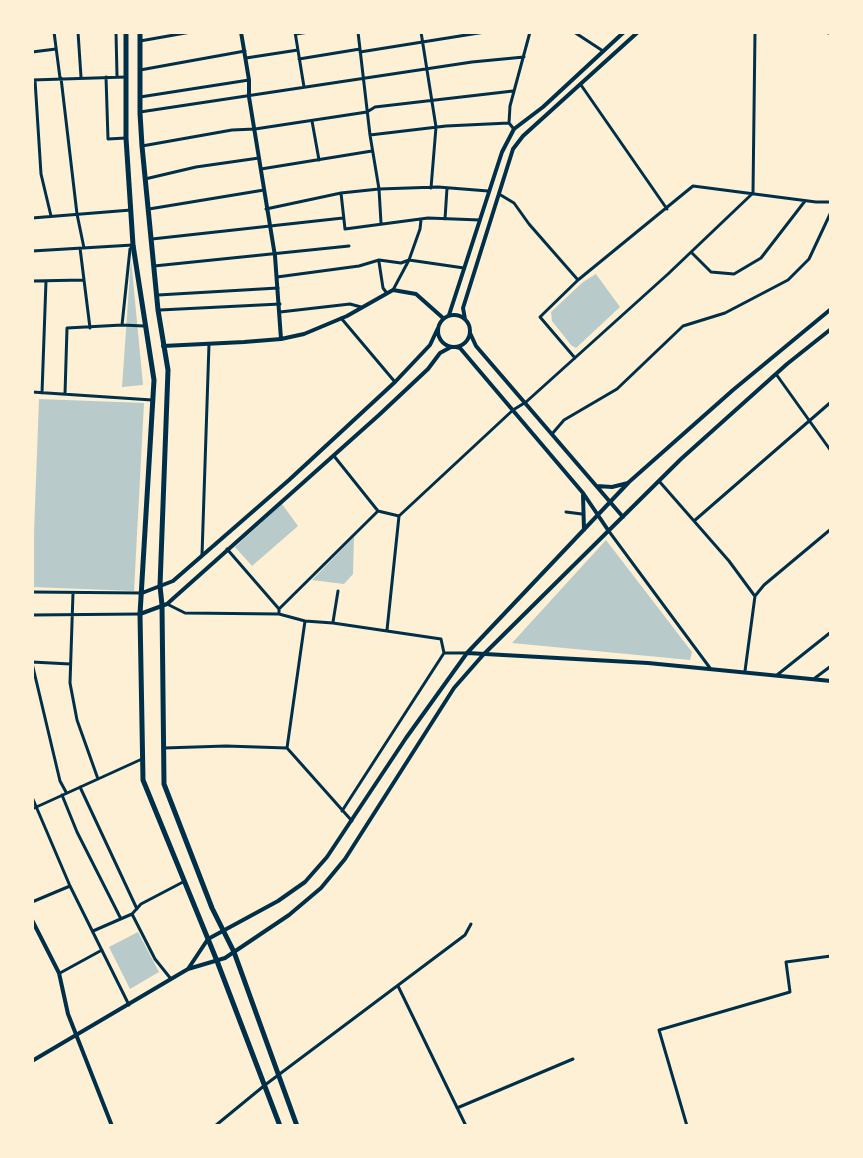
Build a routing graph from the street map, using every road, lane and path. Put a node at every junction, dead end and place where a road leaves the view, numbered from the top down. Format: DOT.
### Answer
graph roads {
  1 [pos="54,32"];
  2 [pos="78,32"];
  3 [pos="116,32"];
  4 [pos="126,32"];
  5 [pos="140,32"];
  6 [pos="191,32"];
  7 [pos="241,32"];
  8 [pos="309,32"];
  9 [pos="358,32"];
  10 [pos="421,32"];
  11 [pos="485,32"];
  12 [pos="530,32"];
  13 [pos="574,32"];
  14 [pos="624,32"];
  15 [pos="638,32"];
  16 [pos="755,32"];
  17 [pos="295,33"];
  18 [pos="140,41"];
  19 [pos="422,43"];
  20 [pos="57,49"];
  21 [pos="298,50"];
  22 [pos="360,50"];
  23 [pos="603,51"];
  24 [pos="32,52"];
  25 [pos="246,54"];
  26 [pos="524,57"];
  27 [pos="299,59"];
  28 [pos="427,69"];
  29 [pos="140,70"];
  30 [pos="117,76"];
  31 [pos="81,77"];
  32 [pos="106,77"];
  33 [pos="126,77"];
  34 [pos="60,78"];
  35 [pos="33,80"];
  36 [pos="249,80"];
  37 [pos="363,80"];
  38 [pos="581,85"];
  39 [pos="304,89"];
  40 [pos="513,91"];
  41 [pos="140,97"];
  42 [pos="249,97"];
  43 [pos="432,101"];
  44 [pos="367,112"];
  45 [pos="140,113"];
  46 [pos="312,121"];
  47 [pos="509,123"];
  48 [pos="436,127"];
  49 [pos="255,129"];
  50 [pos="514,129"];
  51 [pos="370,135"];
  52 [pos="126,138"];
  53 [pos="142,146"];
  54 [pos="374,151"];
  55 [pos="259,158"];
  56 [pos="319,160"];
  57 [pos="261,169"];
  58 [pos="145,179"];
  59 [pos="431,188"];
  60 [pos="447,188"];
  61 [pos="379,189"];
  62 [pos="264,190"];
  63 [pos="489,191"];
  64 [pos="341,193"];
  65 [pos="753,193"];
  66 [pos="499,194"];
  67 [pos="805,201"];
  68 [pos="831,202"];
  69 [pos="148,209"];
  70 [pos="266,209"];
  71 [pos="667,209"];
  72 [pos="131,210"];
  73 [pos="831,212"];
  74 [pos="77,214"];
  75 [pos="51,216"];
  76 [pos="32,218"];
  77 [pos="343,218"];
  78 [pos="421,219"];
  79 [pos="445,219"];
  80 [pos="480,220"];
  81 [pos="381,223"];
  82 [pos="271,226"];
  83 [pos="152,239"];
  84 [pos="134,245"];
  85 [pos="349,246"];
  86 [pos="82,248"];
  87 [pos="32,251"];
  88 [pos="691,252"];
  89 [pos="275,256"];
  90 [pos="379,260"];
  91 [pos="409,260"];
  92 [pos="154,266"];
  93 [pos="464,268"];
  94 [pos="277,277"];
  95 [pos="85,279"];
  96 [pos="578,280"];
  97 [pos="32,281"];
  98 [pos="46,281"];
  99 [pos="278,288"];
  100 [pos="393,290"];
  101 [pos="386,292"];
  102 [pos="157,295"];
  103 [pos="280,304"];
  104 [pos="361,307"];
  105 [pos="831,309"];
  106 [pos="158,310"];
  107 [pos="280,312"];
  108 [pos="446,316"];
  109 [pos="341,318"];
  110 [pos="465,319"];
  111 [pos="122,325"];
  112 [pos="147,326"];
  113 [pos="438,328"];
  114 [pos="90,329"];
  115 [pos="831,329"];
  116 [pos="470,333"];
  117 [pos="281,339"];
  118 [pos="209,344"];
  119 [pos="163,346"];
  120 [pos="454,347"];
  121 [pos="575,358"];
  122 [pos="776,374"];
  123 [pos="395,382"];
  124 [pos="32,392"];
  125 [pos="42,393"];
  126 [pos="65,394"];
  127 [pos="152,400"];
  128 [pos="526,402"];
  129 [pos="831,402"];
  130 [pos="513,410"];
  131 [pos="809,421"];
  132 [pos="552,434"];
  133 [pos="831,451"];
  134 [pos="333,455"];
  135 [pos="659,481"];
  136 [pos="629,482"];
  137 [pos="595,486"];
  138 [pos="583,493"];
  139 [pos="610,503"];
  140 [pos="378,511"];
  141 [pos="566,512"];
  142 [pos="584,514"];
  143 [pos="599,515"];
  144 [pos="399,516"];
  145 [pos="623,517"];
  146 [pos="694,521"];
  147 [pos="831,529"];
  148 [pos="608,530"];
  149 [pos="584,531"];
  150 [pos="227,549"];
  151 [pos="202,555"];
  152 [pos="160,586"];
  153 [pos="338,591"];
  154 [pos="32,592"];
  155 [pos="73,593"];
  156 [pos="142,593"];
  157 [pos="755,596"];
  158 [pos="165,604"];
  159 [pos="279,612"];
  160 [pos="71,613"];
  161 [pos="140,614"];
  162 [pos="32,615"];
  163 [pos="305,621"];
  164 [pos="333,623"];
  165 [pos="387,630"];
  166 [pos="831,632"];
  167 [pos="444,653"];
  168 [pos="467,653"];
  169 [pos="483,655"];
  170 [pos="32,662"];
  171 [pos="70,664"];
  172 [pos="831,666"];
  173 [pos="710,668"];
  174 [pos="745,671"];
  175 [pos="777,675"];
  176 [pos="815,678"];
  177 [pos="831,681"];
  178 [pos="163,748"];
  179 [pos="287,748"];
  180 [pos="142,759"];
  181 [pos="98,779"];
  182 [pos="80,787"];
  183 [pos="64,794"];
  184 [pos="32,797"];
  185 [pos="33,808"];
  186 [pos="342,811"];
  187 [pos="352,821"];
  188 [pos="184,882"];
  189 [pos="70,886"];
  190 [pos="32,902"];
  191 [pos="137,909"];
  192 [pos="132,914"];
  193 [pos="121,919"];
  194 [pos="32,920"];
  195 [pos="471,924"];
  196 [pos="224,930"];
  197 [pos="93,931"];
  198 [pos="208,939"];
  199 [pos="102,950"];
  200 [pos="234,952"];
  201 [pos="831,956"];
  202 [pos="217,961"];
  203 [pos="188,969"];
  204 [pos="59,973"];
  205 [pos="172,979"];
  206 [pos="398,986"];
  207 [pos="129,1005"];
  208 [pos="76,1036"];
  209 [pos="32,1059"];
  210 [pos="573,1059"];
  211 [pos="278,1075"];
  212 [pos="265,1085"];
  213 [pos="457,1108"];
  214 [pos="112,1126"];
  215 [pos="215,1126"];
  216 [pos="280,1126"];
  217 [pos="297,1126"];
  218 [pos="466,1126"];
  219 [pos="687,1126"];
  1 -- 20 [label="street"];
  2 -- 31 [label="street"];
  3 -- 30 [label="street"];
  4 -- 33 [label="main road"];
  5 -- 18 [label="main road"];
  6 -- 18 [label="street"];
  7 -- 25 [label="street"];
  8 -- 17 [label="street"];
  9 -- 22 [label="street"];
  10 -- 19 [label="street"];
  11 -- 19 [label="street"];
  12 -- 26 [label="street"];
  13 -- 23 [label="street"];
  14 -- 23 [label="street"];
  15 -- 38 [label="street"];
  16 -- 65 [label="street"];
  17 -- 21 [label="street"];
  18 -- 29 [label="main road"];
  19 -- 22 [label="street"];
  19 -- 28 [label="street"];
  20 -- 24 [label="street"];
  20 -- 34 [label="street"];
  21 -- 25 [label="street"];
  21 -- 27 [label="street"];
  22 -- 27 [label="street"];
  22 -- 37 [label="street"];
  23 -- 50 [label="street"];
  25 -- 29 [label="street"];
  25 -- 36 [label="street"];
  26 -- 28 [label="street"];
  26 -- 40 [label="street"];
  27 -- 39 [label="street"];
  28 -- 37 [label="street"];
  28 -- 43 [label="street"];
  29 -- 41 [label="main road"];
  30 -- 32 [label="street"];
  30 -- 33 [label="street"];
  31 -- 32 [label="street"];
  31 -- 34 [label="street"];
  32 -- 52 [label="street"];
  33 -- 52 [label="main road"];
  34 -- 35 [label="street"];
  34 -- 74 [label="street"];
  35 -- 75 [label="street"];
  36 -- 41 [label="street"];
  36 -- 42 [label="street"];
  37 -- 39 [label="street"];
  37 -- 44 [label="street"];
  38 -- 66 [label="street"];
  38 -- 71 [label="street"];
  39 -- 42 [label="street"];
  40 -- 43 [label="street"];
  40 -- 47 [label="street"];
  41 -- 45 [label="main road"];
  42 -- 45 [label="street"];
  42 -- 49 [label="street"];
  43 -- 44 [label="street"];
  43 -- 48 [label="street"];
  44 -- 46 [label="street"];
  44 -- 51 [label="street"];
  45 -- 53 [label="main road"];
  46 -- 49 [label="street"];
  46 -- 56 [label="street"];
  47 -- 48 [label="street"];
  47 -- 50 [label="street"];
  48 -- 51 [label="street"];
  48 -- 59 [label="street"];
  49 -- 53 [label="street"];
  49 -- 55 [label="street"];
  50 -- 63 [label="street"];
  51 -- 54 [label="street"];
  52 -- 72 [label="main road"];
  53 -- 58 [label="main road"];
  54 -- 56 [label="street"];
  54 -- 61 [label="street"];
  55 -- 57 [label="street"];
  55 -- 58 [label="street"];
  56 -- 57 [label="street"];
  57 -- 62 [label="street"];
  58 -- 69 [label="main road"];
  59 -- 60 [label="street"];
  59 -- 61 [label="street"];
  60 -- 63 [label="street"];
  60 -- 79 [label="street"];
  61 -- 64 [label="street"];
  61 -- 81 [label="street"];
  62 -- 69 [label="street"];
  62 -- 70 [label="street"];
  63 -- 80 [label="street"];
  64 -- 70 [label="street"];
  64 -- 77 [label="street"];
  65 -- 67 [label="street"];
  65 -- 71 [label="street"];
  65 -- 88 [label="street"];
  66 -- 96 [label="street"];
  66 -- 110 [label="street"];
  67 -- 68 [label="street"];
  67 -- 88 [label="street"];
  69 -- 83 [label="main road"];
  70 -- 82 [label="street"];
  71 -- 96 [label="street"];
  72 -- 74 [label="street"];
  72 -- 84 [label="main road"];
  73 -- 132 [label="street"];
  74 -- 75 [label="street"];
  74 -- 86 [label="street"];
  75 -- 76 [label="street"];
  77 -- 81 [label="street"];
  77 -- 82 [label="street"];
  78 -- 79 [label="street"];
  78 -- 81 [label="street"];
  78 -- 91 [label="street"];
  79 -- 80 [label="street"];
  80 -- 93 [label="street"];
  82 -- 83 [label="street"];
  82 -- 89 [label="street"];
  83 -- 92 [label="main road"];
  84 -- 86 [label="street"];
  84 -- 111 [label="street"];
  84 -- 112 [label="main road"];
  85 -- 89 [label="street"];
  86 -- 87 [label="street"];
  86 -- 95 [label="street"];
  88 -- 121 [label="street"];
  89 -- 92 [label="street"];
  89 -- 94 [label="street"];
  90 -- 91 [label="street"];
  90 -- 94 [label="street"];
  90 -- 101 [label="street"];
  91 -- 93 [label="street"];
  91 -- 100 [label="street"];
  92 -- 102 [label="main road"];
  93 -- 108 [label="street"];
  94 -- 99 [label="street"];
  95 -- 98 [label="street"];
  95 -- 114 [label="street"];
  96 -- 121 [label="street"];
  97 -- 98 [label="street"];
  98 -- 125 [label="street"];
  99 -- 102 [label="street"];
  99 -- 103 [label="street"];
  100 -- 101 [label="street"];
  100 -- 108 [label="street"];
  101 -- 104 [label="street"];
  102 -- 106 [label="main road"];
  103 -- 106 [label="street"];
  103 -- 107 [label="street"];
  104 -- 107 [label="street"];
  104 -- 109 [label="street"];
  105 -- 136 [label="street"];
  106 -- 119 [label="main road"];
  107 -- 117 [label="street"];
  108 -- 110 [label="street"];
  108 -- 113 [label="street"];
  109 -- 117 [label="street"];
  109 -- 123 [label="street"];
  110 -- 116 [label="street"];
  111 -- 112 [label="street"];
  111 -- 114 [label="street"];
  112 -- 127 [label="main road"];
  113 -- 120 [label="street"];
  113 -- 123 [label="street"];
  114 -- 126 [label="street"];
  115 -- 122 [label="street"];
  116 -- 120 [label="street"];
  116 -- 128 [label="street"];
  117 -- 118 [label="street"];
  118 -- 119 [label="street"];
  118 -- 151 [label="street"];
  119 -- 152 [label="main road"];
  120 -- 130 [label="street"];
  120 -- 134 [label="street"];
  121 -- 128 [label="street"];
  122 -- 131 [label="street"];
  122 -- 135 [label="street"];
  123 -- 151 [label="street"];
  124 -- 125 [label="street"];
  125 -- 126 [label="street"];
  126 -- 127 [label="street"];
  127 -- 156 [label="main road"];
  128 -- 130 [label="street"];
  128 -- 132 [label="street"];
  129 -- 131 [label="street"];
  130 -- 138 [label="street"];
  130 -- 144 [label="street"];
  131 -- 133 [label="street"];
  131 -- 146 [label="street"];
  132 -- 137 [label="street"];
  134 -- 140 [label="street"];
  134 -- 150 [label="street"];
  135 -- 145 [label="street"];
  135 -- 146 [label="street"];
  136 -- 137 [label="street"];
  136 -- 139 [label="street"];
  137 -- 139 [label="street"];
  138 -- 142 [label="street"];
  138 -- 143 [label="street"];
  139 -- 143 [label="street"];
  139 -- 145 [label="street"];
  140 -- 144 [label="street"];
  140 -- 159 [label="street"];
  141 -- 142 [label="street"];
  142 -- 149 [label="street"];
  143 -- 148 [label="street"];
  143 -- 149 [label="street"];
  144 -- 165 [label="street"];
  145 -- 148 [label="street"];
  146 -- 157 [label="street"];
  147 -- 157 [label="street"];
  148 -- 169 [label="street"];
  148 -- 173 [label="street"];
  149 -- 168 [label="street"];
  150 -- 158 [label="street"];
  150 -- 159 [label="street"];
  151 -- 152 [label="street"];
  152 -- 156 [label="street"];
  152 -- 158 [label="main road"];
  153 -- 164 [label="street"];
  154 -- 155 [label="street"];
  155 -- 156 [label="street"];
  155 -- 160 [label="street"];
  156 -- 161 [label="main road"];
  157 -- 174 [label="street"];
  158 -- 159 [label="street"];
  158 -- 161 [label="street"];
  158 -- 178 [label="main road"];
  159 -- 163 [label="street"];
  160 -- 161 [label="street"];
  160 -- 162 [label="street"];
  160 -- 171 [label="street"];
  161 -- 180 [label="main road"];
  163 -- 164 [label="street"];
  163 -- 179 [label="street"];
  164 -- 165 [label="street"];
  165 -- 167 [label="street"];
  166 -- 175 [label="street"];
  167 -- 168 [label="street"];
  167 -- 186 [label="street"];
  168 -- 169 [label="street"];
  168 -- 187 [label="street"];
  169 -- 173 [label="street"];
  169 -- 200 [label="street"];
  170 -- 171 [label="street"];
  170 -- 183 [label="street"];
  171 -- 181 [label="street"];
  172 -- 176 [label="street"];
  173 -- 174 [label="street"];
  174 -- 175 [label="street"];
  175 -- 176 [label="street"];
  176 -- 177 [label="street"];
  178 -- 179 [label="street"];
  178 -- 196 [label="main road"];
  179 -- 186 [label="street"];
  180 -- 181 [label="street"];
  180 -- 188 [label="main road"];
  181 -- 182 [label="street"];
  182 -- 183 [label="street"];
  182 -- 191 [label="street"];
  183 -- 185 [label="street"];
  183 -- 193 [label="street"];
  184 -- 185 [label="street"];
  185 -- 189 [label="street"];
  186 -- 187 [label="street"];
  187 -- 196 [label="street"];
  188 -- 191 [label="street"];
  188 -- 198 [label="main road"];
  189 -- 190 [label="street"];
  189 -- 197 [label="street"];
  191 -- 192 [label="street"];
  192 -- 193 [label="street"];
  192 -- 205 [label="street"];
  193 -- 197 [label="street"];
  194 -- 204 [label="street"];
  195 -- 206 [label="street"];
  196 -- 198 [label="street"];
  196 -- 200 [label="main road"];
  197 -- 199 [label="street"];
  198 -- 202 [label="main road"];
  198 -- 203 [label="street"];
  199 -- 204 [label="street"];
  199 -- 207 [label="street"];
  200 -- 202 [label="street"];
  200 -- 211 [label="main road"];
  201 -- 219 [label="street"];
  202 -- 203 [label="street"];
  202 -- 212 [label="main road"];
  203 -- 205 [label="street"];
  204 -- 208 [label="street"];
  205 -- 207 [label="street"];
  206 -- 211 [label="street"];
  206 -- 213 [label="street"];
  207 -- 208 [label="street"];
  208 -- 209 [label="street"];
  208 -- 214 [label="street"];
  210 -- 213 [label="street"];
  211 -- 212 [label="street"];
  211 -- 217 [label="main road"];
  212 -- 215 [label="street"];
  212 -- 216 [label="main road"];
  213 -- 218 [label="street"];
}
